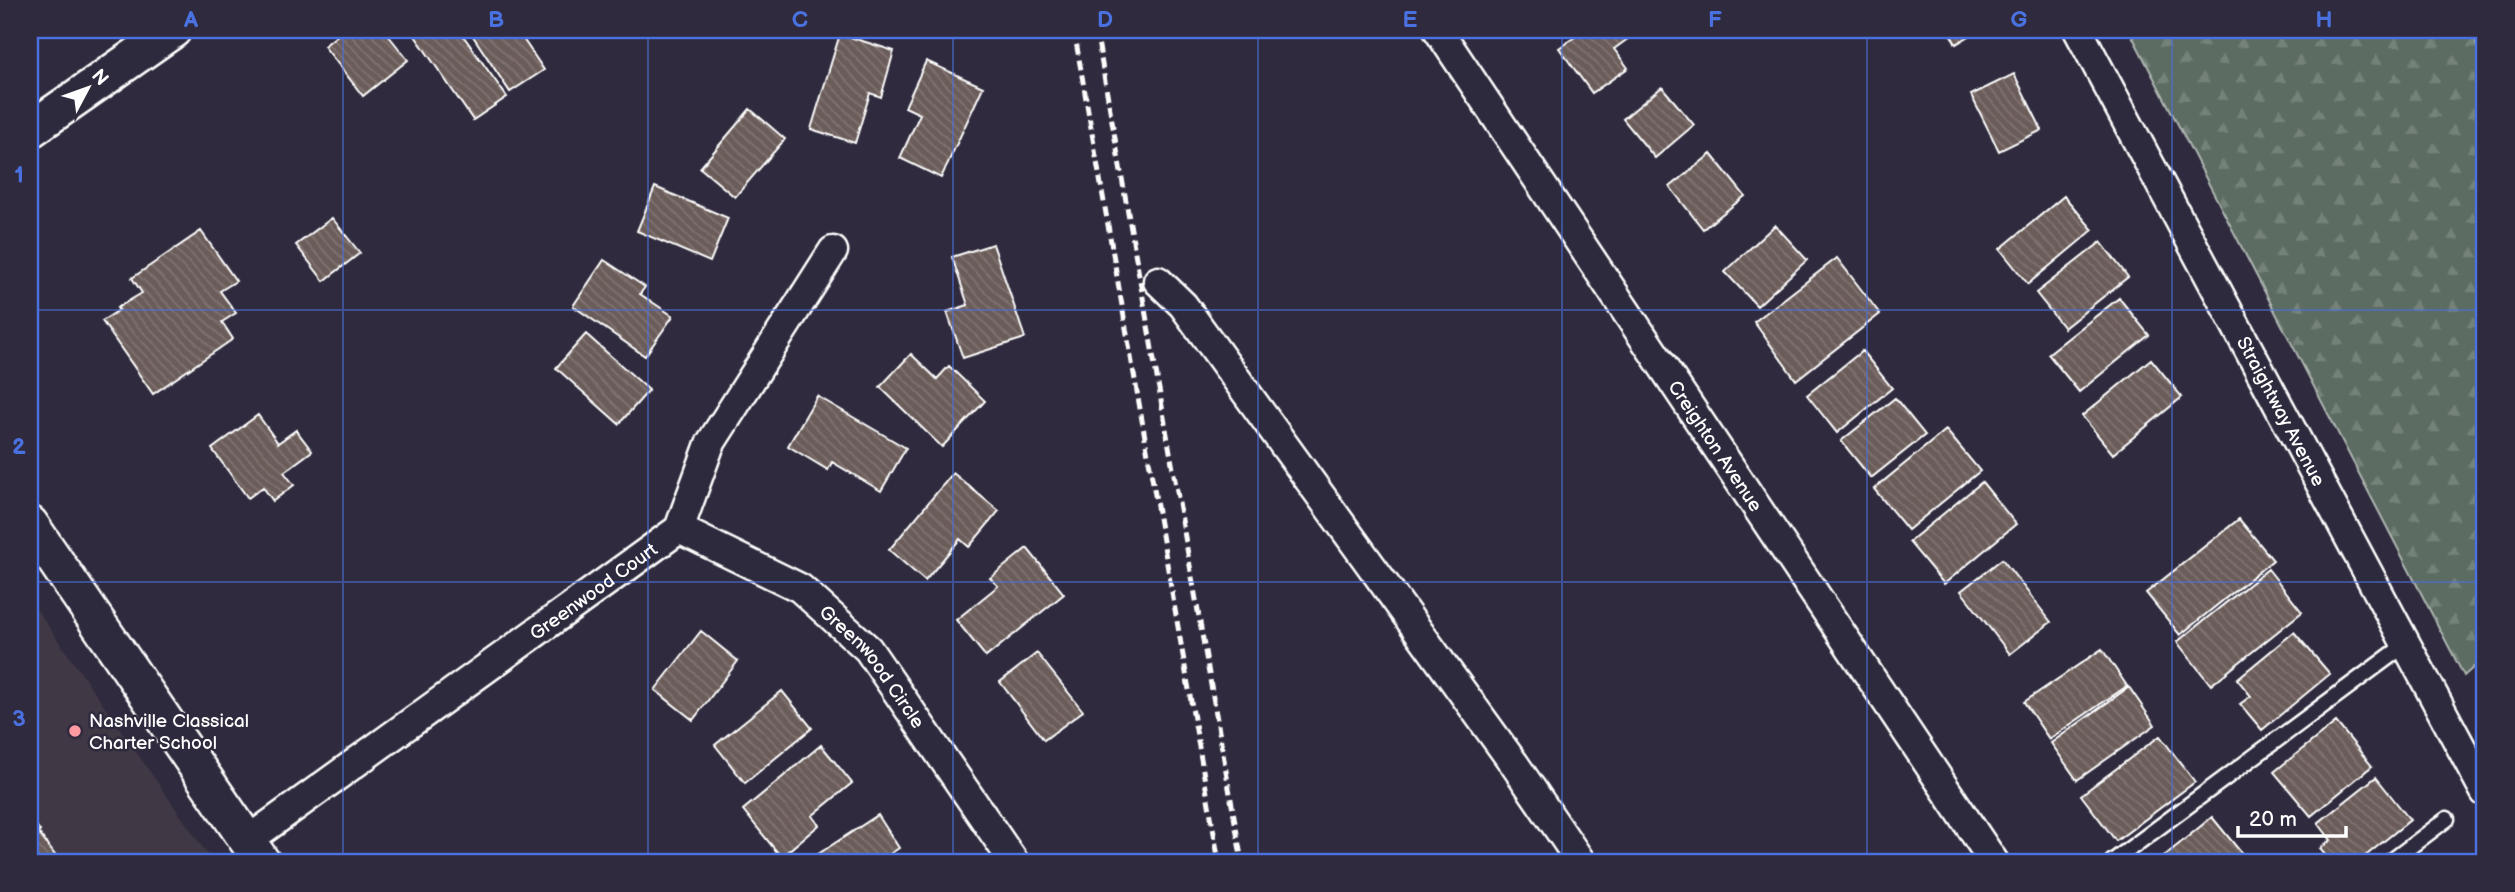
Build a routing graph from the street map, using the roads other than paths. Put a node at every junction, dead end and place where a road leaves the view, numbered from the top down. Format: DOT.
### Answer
graph roads {
  1 [pos="173,30"];
  2 [pos="1438,30"];
  3 [pos="2078,30"];
  4 [pos="30,130"];
  5 [pos="833,251"];
  6 [pos="1158,281"];
  7 [pos="30,524"];
  8 [pos="679,529"];
  9 [pos="2406,644"];
  10 [pos="2485,792"];
  11 [pos="2447,819"];
  12 [pos="255,852"];
  13 [pos="1014,862"];
  14 [pos="1581,862"];
  15 [pos="1994,862"];
  16 [pos="2112,862"];
  17 [pos="2390,862"];
  1 -- 4 [label="street"];
  2 -- 15 [label="street, Creighton Avenue"];
  3 -- 9 [label="street, Straightway Avenue"];
  5 -- 8 [label="street"];
  6 -- 14 [label="street"];
  7 -- 12 [label="street"];
  8 -- 12 [label="street, Greenwood Court"];
  8 -- 13 [label="street, Greenwood Circle"];
  9 -- 10 [label="street, Straightway Avenue"];
  9 -- 16 [label="lane"];
  11 -- 17 [label="lane"];
}
